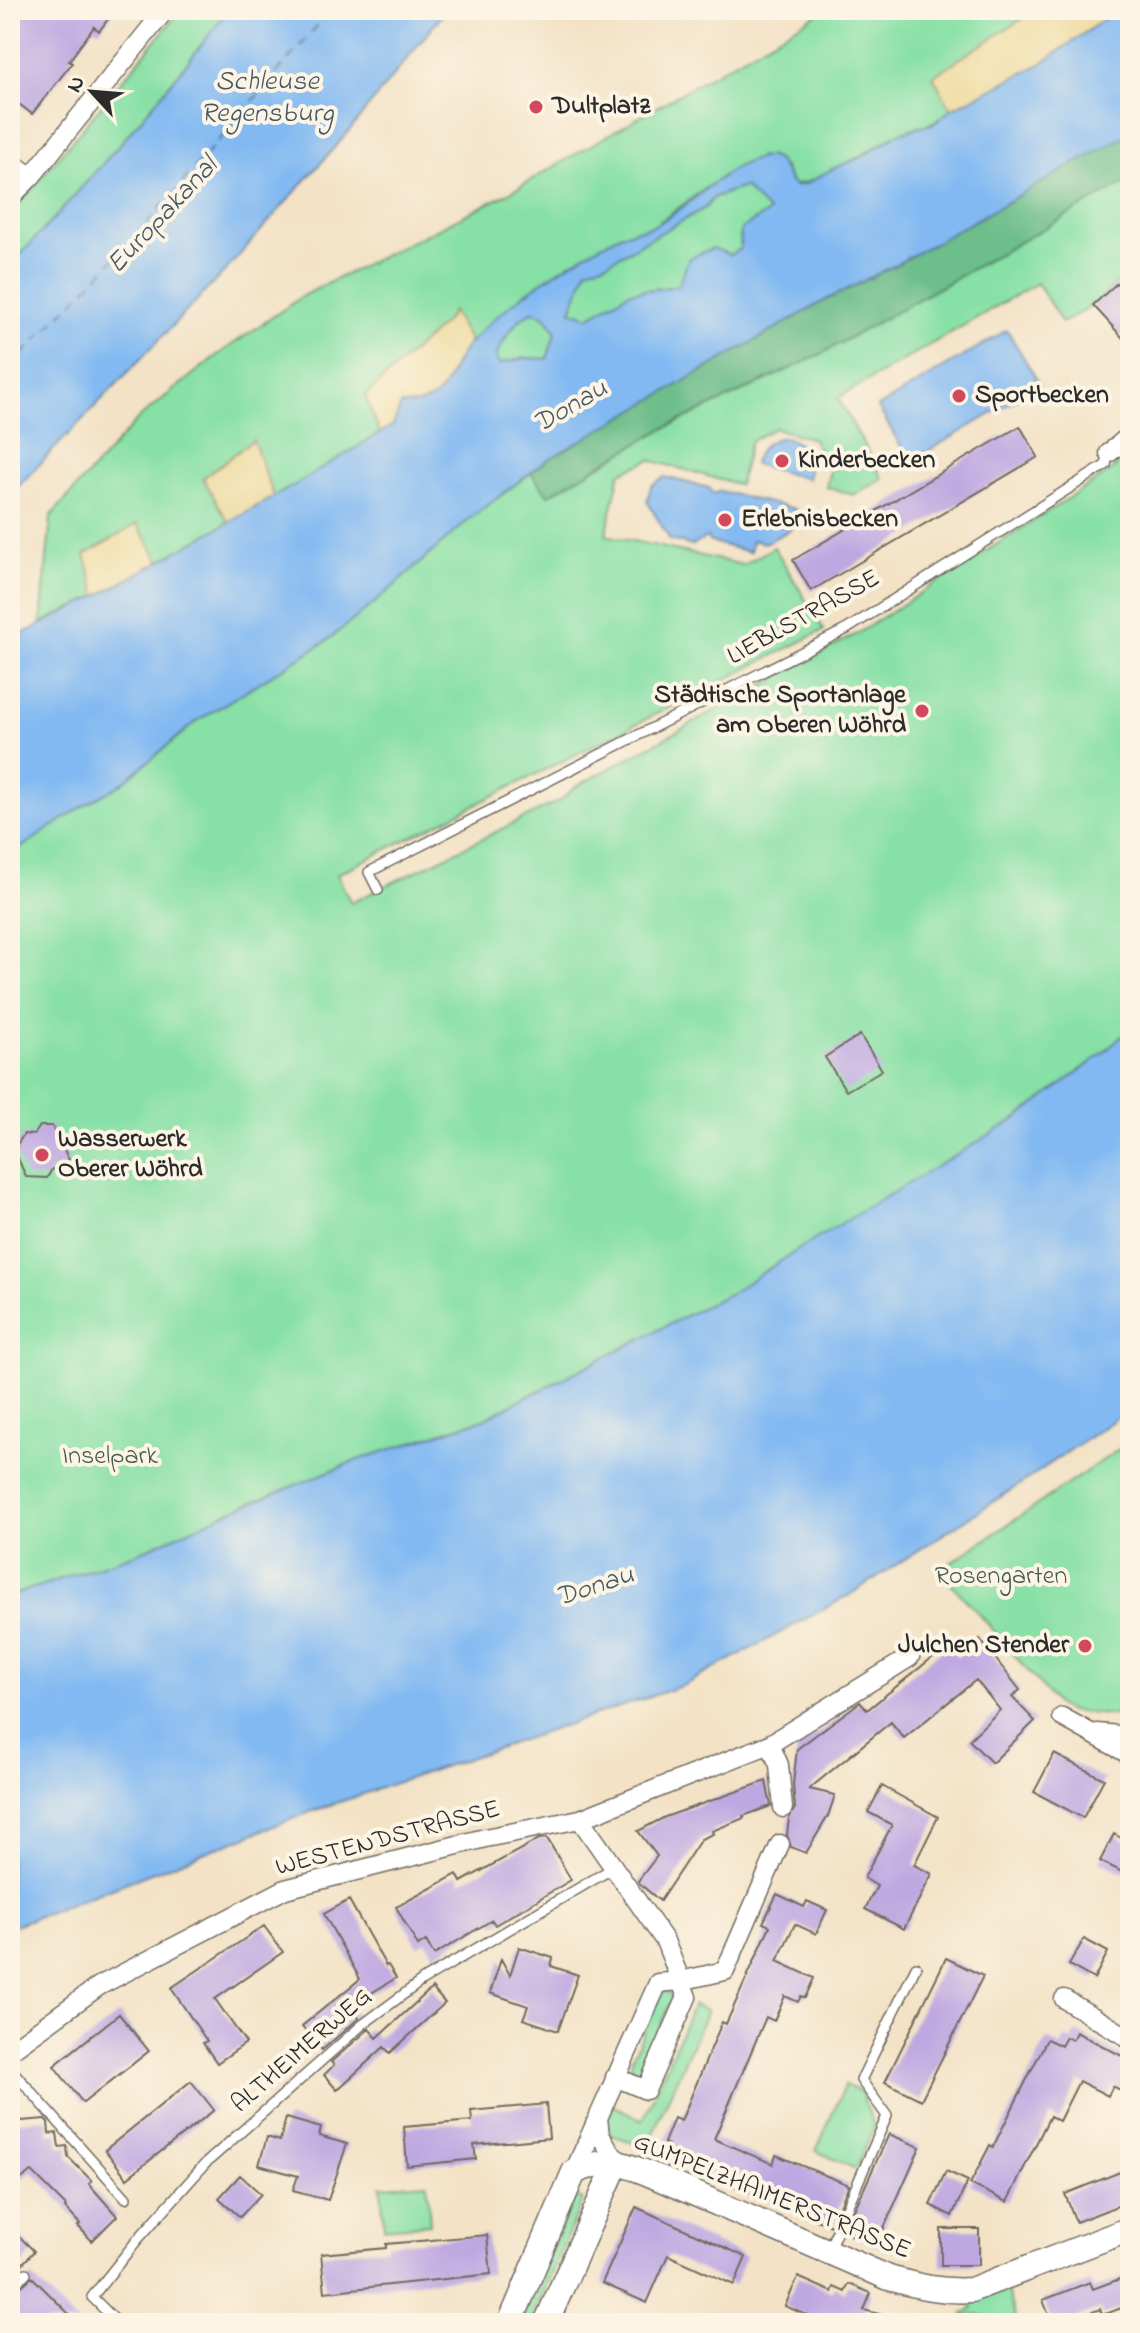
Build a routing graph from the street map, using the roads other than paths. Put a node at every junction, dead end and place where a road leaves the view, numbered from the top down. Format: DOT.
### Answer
graph roads {
  1 [pos="165,10"];
  2 [pos="10,161"];
  3 [pos="31,177"];
  4 [pos="10,198"];
  5 [pos="1130,435"];
  6 [pos="1109,453"];
  7 [pos="378,890"];
  8 [pos="910,1657"];
  9 [pos="1062,1717"];
  10 [pos="1086,1732"];
  11 [pos="1130,1736"];
  12 [pos="770,1744"];
  13 [pos="1130,1755"];
  14 [pos="783,1808"];
  15 [pos="580,1819"];
  16 [pos="780,1844"];
  17 [pos="613,1868"];
  18 [pos="916,1967"];
  19 [pos="680,1981"];
  20 [pos="1064,1999"];
  21 [pos="1130,2039"];
  22 [pos="10,2050"];
  23 [pos="10,2068"];
  24 [pos="615,2077"];
  25 [pos="598,2118"];
  26 [pos="617,2162"];
  27 [pos="574,2172"];
  28 [pos="126,2198"];
  29 [pos="1130,2229"];
  30 [pos="828,2251"];
  31 [pos="26,2273"];
  32 [pos="10,2289"];
  33 [pos="118,2323"];
  34 [pos="510,2323"];
  35 [pos="546,2323"];
  1 -- 3 [label="street"];
  2 -- 3 [label="street"];
  3 -- 4 [label="street"];
  5 -- 6 [label="street, LIEBLSTRASSE"];
  6 -- 7 [label="lane, LIEBLSTRASSE"];
  8 -- 12 [label="street, WESTENDSTRASSE"];
  9 -- 10 [label="street"];
  10 -- 11 [label="street"];
  10 -- 13 [label="street"];
  12 -- 14 [label="street"];
  12 -- 15 [label="street, WESTENDSTRASSE"];
  15 -- 17 [label="street"];
  15 -- 22 [label="street, WESTENDSTRASSE"];
  16 -- 19 [label="street"];
  17 -- 19 [label="street"];
  17 -- 33 [label="lane, ALTHEIMERWEG"];
  18 -- 30 [label="lane"];
  19 -- 24 [label="street"];
  19 -- 24 [label="street"];
  20 -- 21 [label="street"];
  23 -- 28 [label="lane"];
  24 -- 25 [label="street"];
  25 -- 26 [label="street"];
  25 -- 27 [label="street"];
  26 -- 27 [label="street, GUMPELZHAIMERSTRASSE"];
  26 -- 30 [label="street, GUMPELZHAIMERSTRASSE"];
  26 -- 35 [label="street"];
  27 -- 34 [label="street"];
  29 -- 30 [label="street, GUMPELZHAIMERSTRASSE"];
  31 -- 32 [label="lane"];
}
